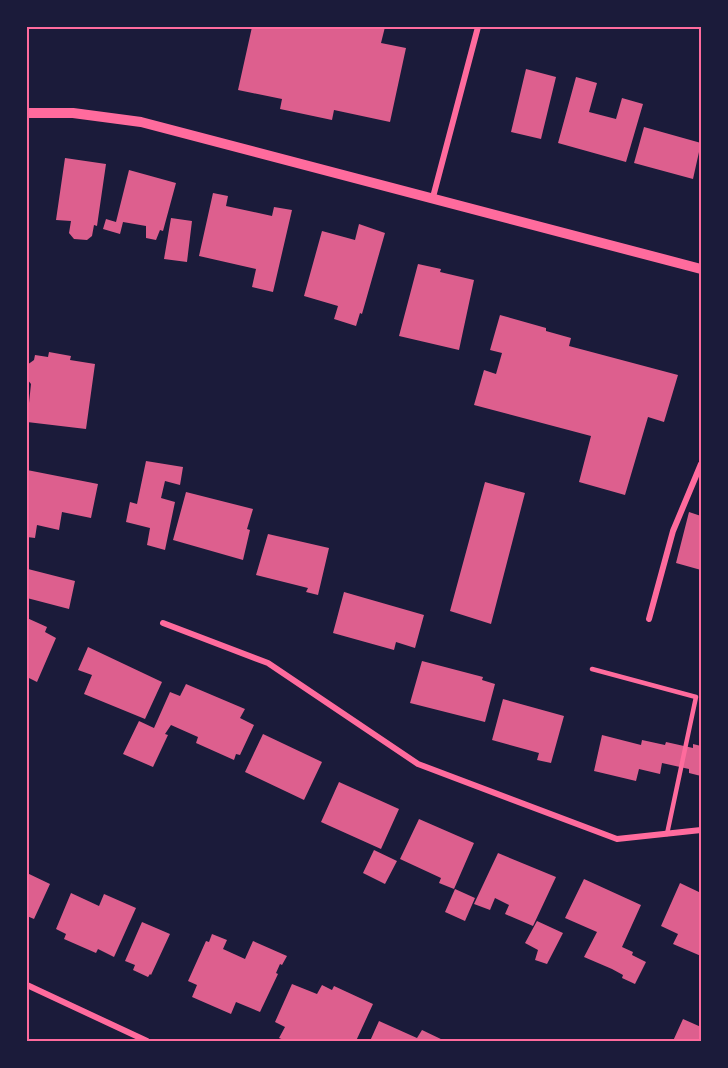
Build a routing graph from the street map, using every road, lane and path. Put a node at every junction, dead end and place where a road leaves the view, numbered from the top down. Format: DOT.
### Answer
graph roads {
  1 [pos="478,27"];
  2 [pos="27,113"];
  3 [pos="433,197"];
  4 [pos="701,269"];
  5 [pos="701,464"];
  6 [pos="649,619"];
  7 [pos="163,623"];
  8 [pos="592,669"];
  9 [pos="701,830"];
  10 [pos="667,834"];
  11 [pos="27,985"];
  12 [pos="147,1041"];
  1 -- 3 [label="street"];
  2 -- 3 [label="street"];
  3 -- 4 [label="street"];
  5 -- 6 [label="street"];
  7 -- 10 [label="street"];
  8 -- 10 [label="lane"];
  9 -- 10 [label="street"];
  11 -- 12 [label="street"];
}
